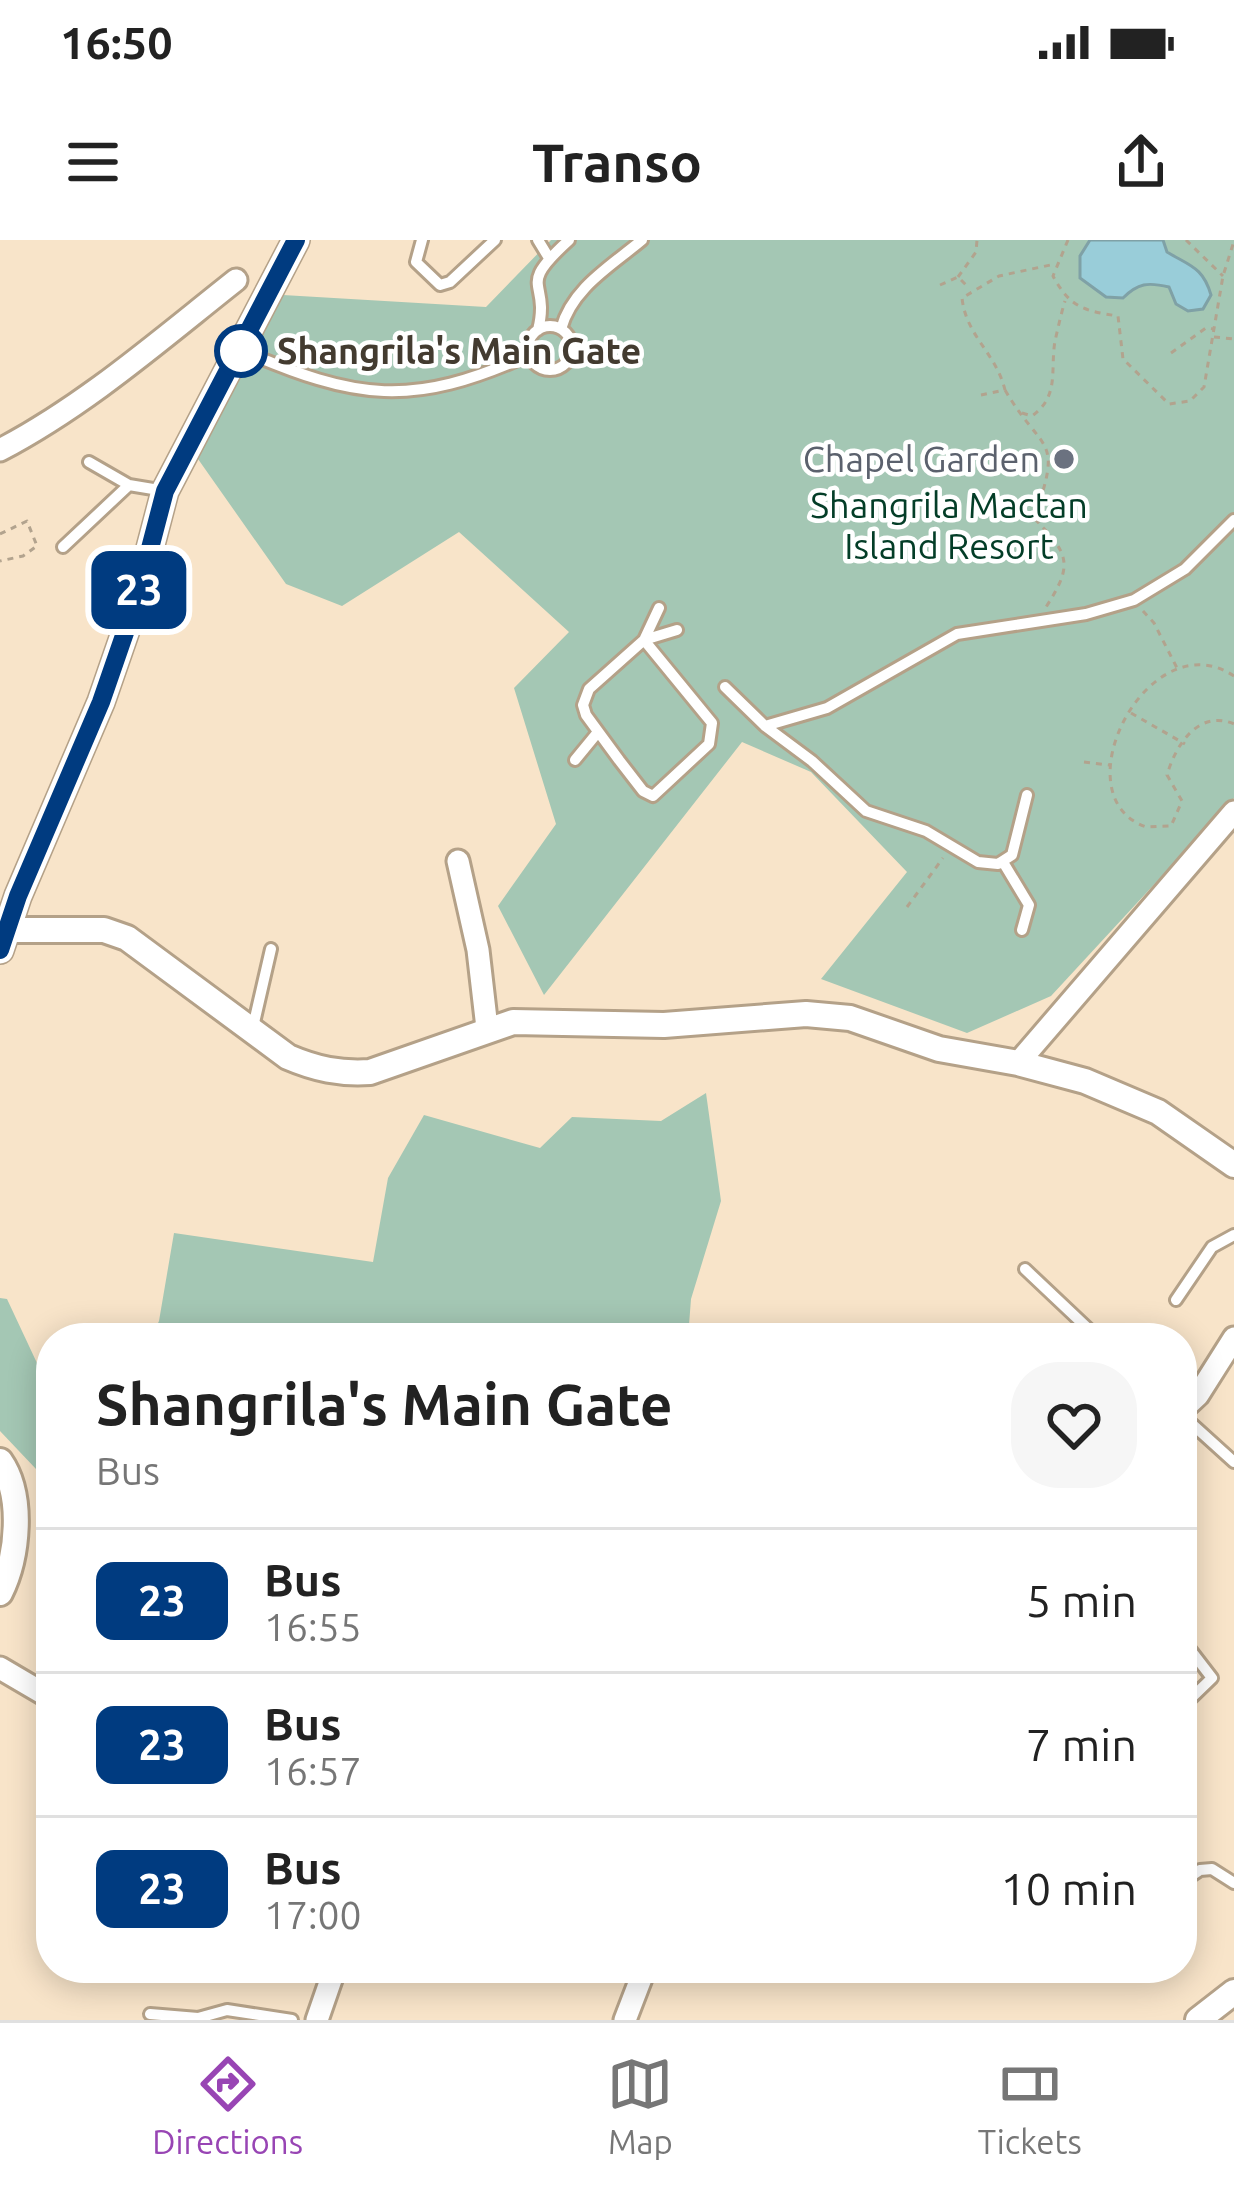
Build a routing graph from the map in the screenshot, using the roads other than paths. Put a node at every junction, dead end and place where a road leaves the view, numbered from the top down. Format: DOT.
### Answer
graph roads {
  1 [pos="296,240"];
  2 [pos="422,240"];
  3 [pos="495,240"];
  4 [pos="538,240"];
  5 [pos="569,240"];
  6 [pos="643,240"];
  7 [pos="549,258"];
  8 [pos="236,280"];
  9 [pos="561,329"];
  10 [pos="538,330"];
  11 [pos="241,350"];
  12 [pos="529,355"];
  13 [pos="0,450"];
  14 [pos="89,462"];
  15 [pos="129,485"];
  16 [pos="165,491"];
  17 [pos="1234,520"];
  18 [pos="63,547"];
  19 [pos="658,608"];
  20 [pos="677,629"];
  21 [pos="644,640"];
  22 [pos="725,687"];
  23 [pos="765,726"];
  24 [pos="598,731"];
  25 [pos="575,760"];
  26 [pos="1027,795"];
  27 [pos="1234,812"];
  28 [pos="458,861"];
  29 [pos="1004,862"];
  30 [pos="1022,930"];
  31 [pos="2,940"];
  32 [pos="271,949"];
  33 [pos="488,1028"];
  34 [pos="252,1030"];
  35 [pos="1018,1063"];
  36 [pos="1234,1165"];
  37 [pos="1234,1235"];
  38 [pos="1025,1269"];
  39 [pos="1176,1300"];
  40 [pos="1083,1323"];
  41 [pos="1234,1338"];
  42 [pos="1197,1396"];
  43 [pos="1197,1427"];
  44 [pos="0,1461"];
  45 [pos="1234,1462"];
  46 [pos="0,1593"];
  47 [pos="1197,1659"];
  48 [pos="0,1668"];
  49 [pos="36,1689"];
  50 [pos="1197,1692"];
  51 [pos="1197,1872"];
  52 [pos="1234,1883"];
  53 [pos="329,1983"];
  54 [pos="639,1983"];
  55 [pos="1234,1992"];
  56 [pos="150,2014"];
  57 [pos="292,2020"];
  58 [pos="316,2020"];
  59 [pos="625,2020"];
  60 [pos="1198,2020"];
  1 -- 11 [label="street"];
  2 -- 3 [label="lane"];
  4 -- 7 [label="lane"];
  5 -- 7 [label="lane"];
  6 -- 9 [label="lane"];
  7 -- 10 [label="lane"];
  8 -- 13 [label="street"];
  9 -- 10 [label="lane"];
  9 -- 12 [label="lane"];
  10 -- 12 [label="lane"];
  11 -- 12 [label="lane"];
  11 -- 16 [label="street"];
  14 -- 15 [label="lane"];
  15 -- 16 [label="lane"];
  15 -- 18 [label="lane"];
  16 -- 31 [label="street"];
  17 -- 23 [label="lane"];
  19 -- 21 [label="lane"];
  20 -- 21 [label="lane"];
  21 -- 24 [label="lane"];
  21 -- 24 [label="lane"];
  22 -- 23 [label="lane"];
  23 -- 29 [label="lane"];
  24 -- 25 [label="lane"];
  26 -- 29 [label="lane"];
  27 -- 35 [label="street"];
  28 -- 33 [label="street"];
  29 -- 30 [label="lane"];
  31 -- 34 [label="street"];
  32 -- 34 [label="lane"];
  33 -- 34 [label="street"];
  33 -- 35 [label="street"];
  35 -- 36 [label="street"];
  37 -- 39 [label="lane"];
  38 -- 40 [label="lane"];
  41 -- 42 [label="street"];
  43 -- 45 [label="lane"];
  44 -- 46 [label="street"];
  47 -- 50 [label="lane"];
  48 -- 49 [label="street"];
  51 -- 52 [label="lane"];
  53 -- 58 [label="street"];
  54 -- 59 [label="street"];
  55 -- 60 [label="street"];
  56 -- 57 [label="lane"];
}
